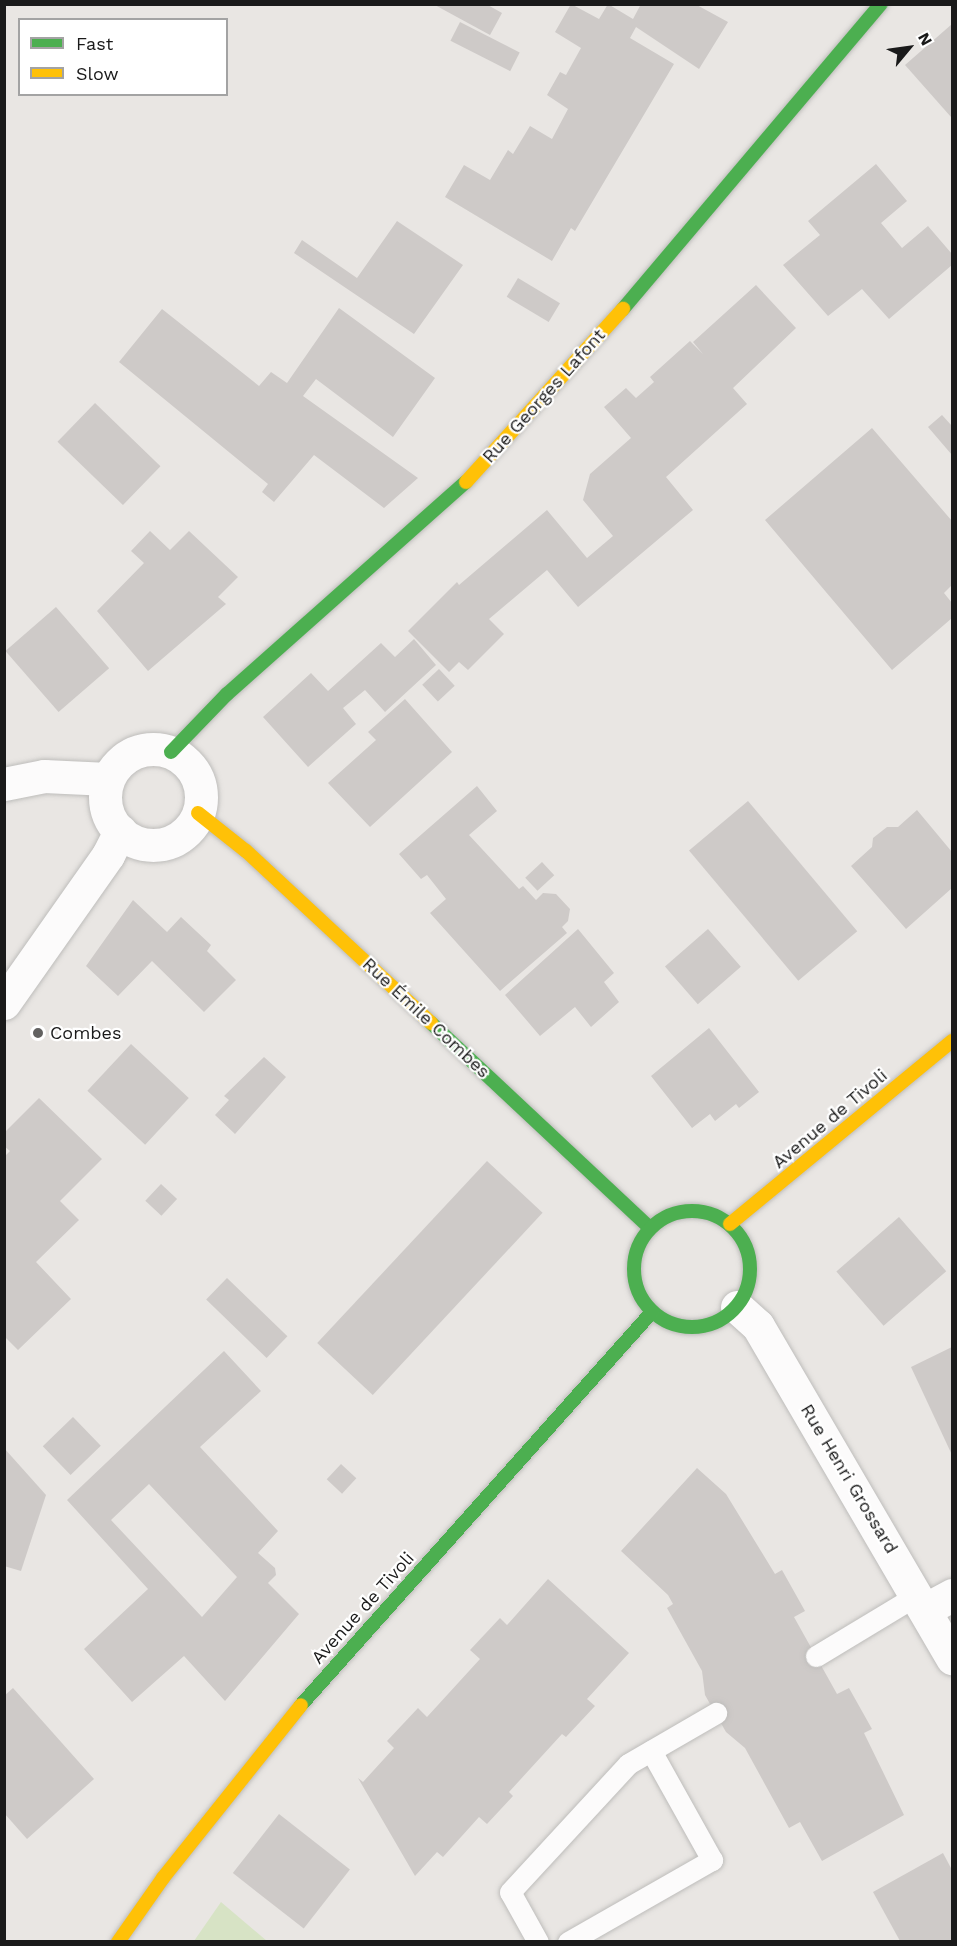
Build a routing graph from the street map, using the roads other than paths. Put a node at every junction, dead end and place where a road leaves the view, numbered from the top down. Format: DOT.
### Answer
graph roads {
  1 [pos="881,4"];
  2 [pos="171,752"];
  3 [pos="108,779"];
  4 [pos="4,784"];
  5 [pos="198,813"];
  6 [pos="120,831"];
  7 [pos="4,1003"];
  8 [pos="952,1041"];
  9 [pos="730,1224"];
  10 [pos="650,1228"];
  11 [pos="737,1307"];
  12 [pos="652,1312"];
  13 [pos="932,1600"];
  14 [pos="816,1656"];
  15 [pos="952,1658"];
  16 [pos="716,1713"];
  17 [pos="651,1751"];
  18 [pos="118,1941"];
  19 [pos="538,1941"];
  20 [pos="568,1941"];
  1 -- 2 [label="street, Rue Georges Lafont"];
  2 -- 3 [label="street"];
  2 -- 5 [label="street"];
  3 -- 4 [label="street"];
  3 -- 6 [label="street"];
  5 -- 6 [label="street"];
  5 -- 10 [label="street, Rue Émile Combes"];
  6 -- 7 [label="street"];
  8 -- 9 [label="street, Avenue de Tivoli"];
  9 -- 10 [label="street"];
  9 -- 11 [label="street"];
  10 -- 12 [label="street"];
  11 -- 12 [label="street"];
  11 -- 13 [label="street, Rue Henri Grossard"];
  12 -- 18 [label="street, Avenue de Tivoli"];
  13 -- 14 [label="lane"];
  13 -- 15 [label="street, Rue Henri Grossard"];
  16 -- 17 [label="lane"];
  17 -- 19 [label="lane"];
  17 -- 20 [label="lane"];
}
